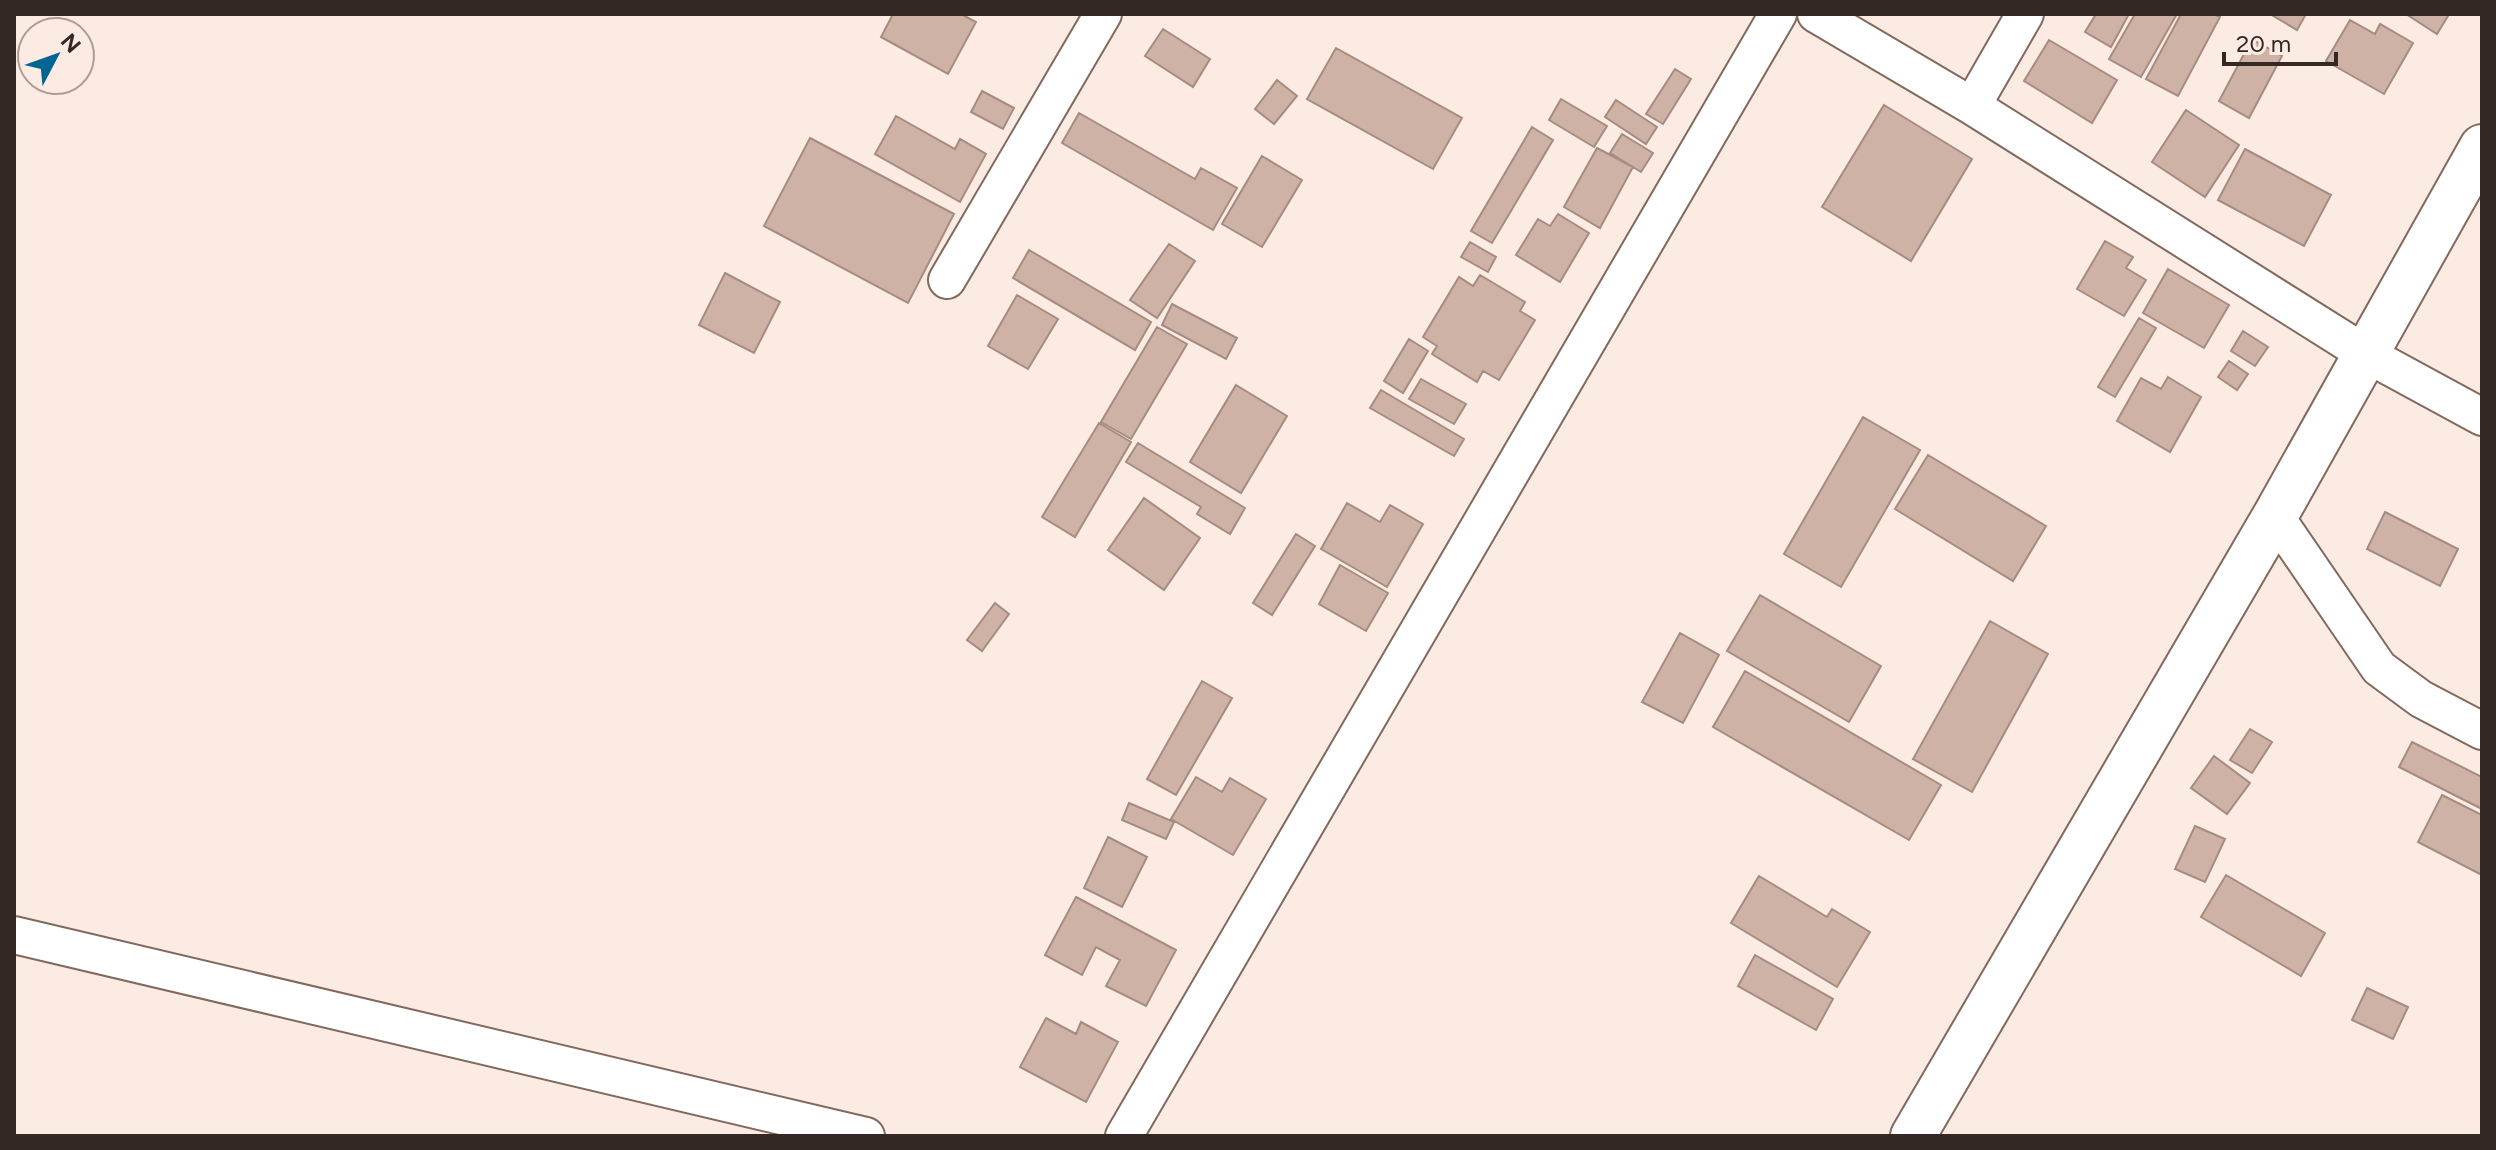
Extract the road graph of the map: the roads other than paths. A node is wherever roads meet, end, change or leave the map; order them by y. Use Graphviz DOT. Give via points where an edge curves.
graph roads {
  1 [pos="1103,14"];
  2 [pos="1778,14"];
  3 [pos="1816,14"];
  4 [pos="2025,14"];
  5 [pos="1972,106"];
  6 [pos="2482,147"];
  7 [pos="947,280"];
  8 [pos="2366,354"];
  9 [pos="2482,417"];
  10 [pos="2275,516"];
  11 [pos="2482,731"];
  12 [pos="14,935"];
  13 [pos="866,1136"];
  14 [pos="1124,1136"];
  15 [pos="1913,1136"];
  1 -- 7 [label="street"];
  2 -- 14 [label="street"];
  3 -- 5 [label="street"];
  4 -- 5 [label="street"];
  5 -- 8 [label="street"];
  6 -- 8 [label="street"];
  8 -- 9 [label="street"];
  8 -- 10 [label="street"];
  10 -- 11 [label="street" via="2379,668 2421,699"];
  10 -- 15 [label="street"];
  12 -- 13 [label="street"];
}
